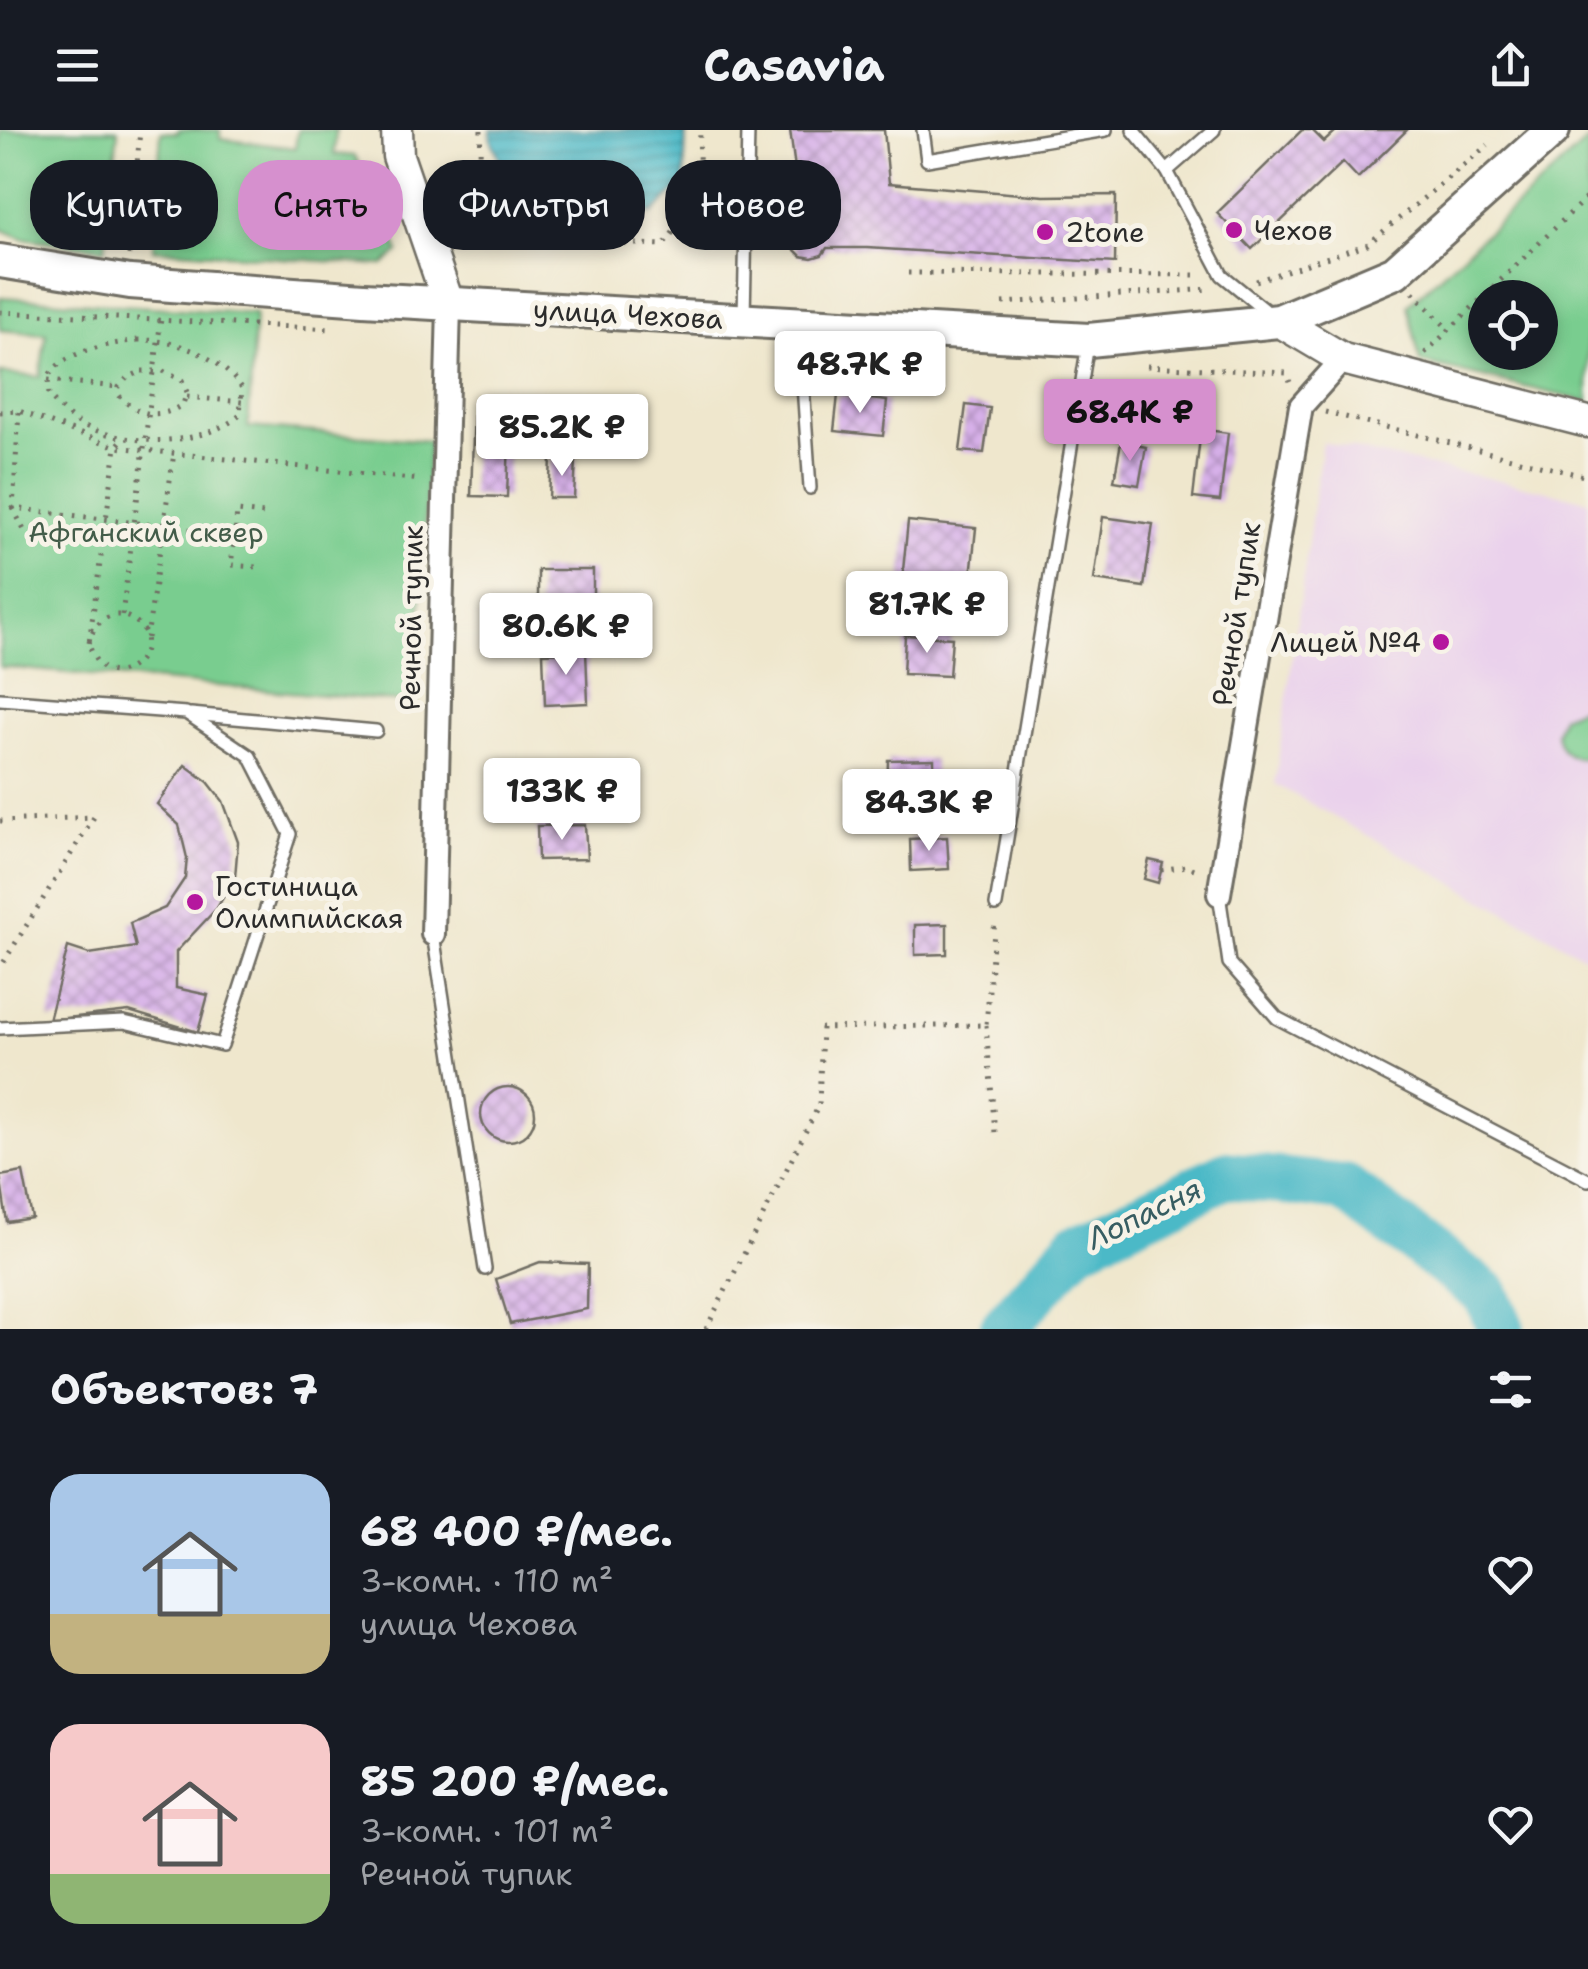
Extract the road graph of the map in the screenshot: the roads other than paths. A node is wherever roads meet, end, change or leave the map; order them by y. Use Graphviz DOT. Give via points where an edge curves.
graph roads {
  1 [pos="397,130"];
  2 [pos="748,130"];
  3 [pos="922,130"];
  4 [pos="1106,130"];
  5 [pos="1133,130"];
  6 [pos="1214,130"];
  7 [pos="1553,130"];
  8 [pos="1167,171"];
  9 [pos="0,261"];
  10 [pos="449,304"];
  11 [pos="744,320"];
  12 [pos="798,322"];
  13 [pos="1279,322"];
  14 [pos="1088,340"];
  15 [pos="1343,359"];
  16 [pos="1588,422"];
  17 [pos="810,488"];
  18 [pos="0,699"];
  19 [pos="186,714"];
  20 [pos="376,731"];
  21 [pos="1221,886"];
  22 [pos="996,905"];
  23 [pos="434,934"];
  24 [pos="0,1028"];
  25 [pos="1588,1180"];
  26 [pos="484,1268"];
  1 -- 10 [label="street" via="398,156"];
  2 -- 11 [label="lane"];
  3 -- 4 [label="lane" via="928,160"];
  5 -- 8 [label="lane"];
  6 -- 8 [label="lane"];
  7 -- 13 [label="main road, улица Чехова" via="1395,272"];
  8 -- 13 [label="lane" via="1222,275"];
  9 -- 10 [label="main road, улица Чехова" via="130,282"];
  10 -- 11 [label="main road, улица Чехова"];
  10 -- 23 [label="street, Речной тупик"];
  11 -- 12 [label="main road, улица Чехова"];
  12 -- 14 [label="main road, улица Чехова"];
  12 -- 17 [label="lane"];
  13 -- 14 [label="main road, улица Чехова"];
  13 -- 15 [label="street"];
  14 -- 22 [label="lane"];
  15 -- 16 [label="street"];
  15 -- 21 [label="street, Речной тупик" via="1301,406"];
  18 -- 19 [label="lane"];
  19 -- 20 [label="lane"];
  19 -- 24 [label="lane" via="250,756 290,834 222,1045 124,1022"];
  21 -- 25 [label="lane" via="1229,963 1277,1018"];
  23 -- 26 [label="lane"];
}
